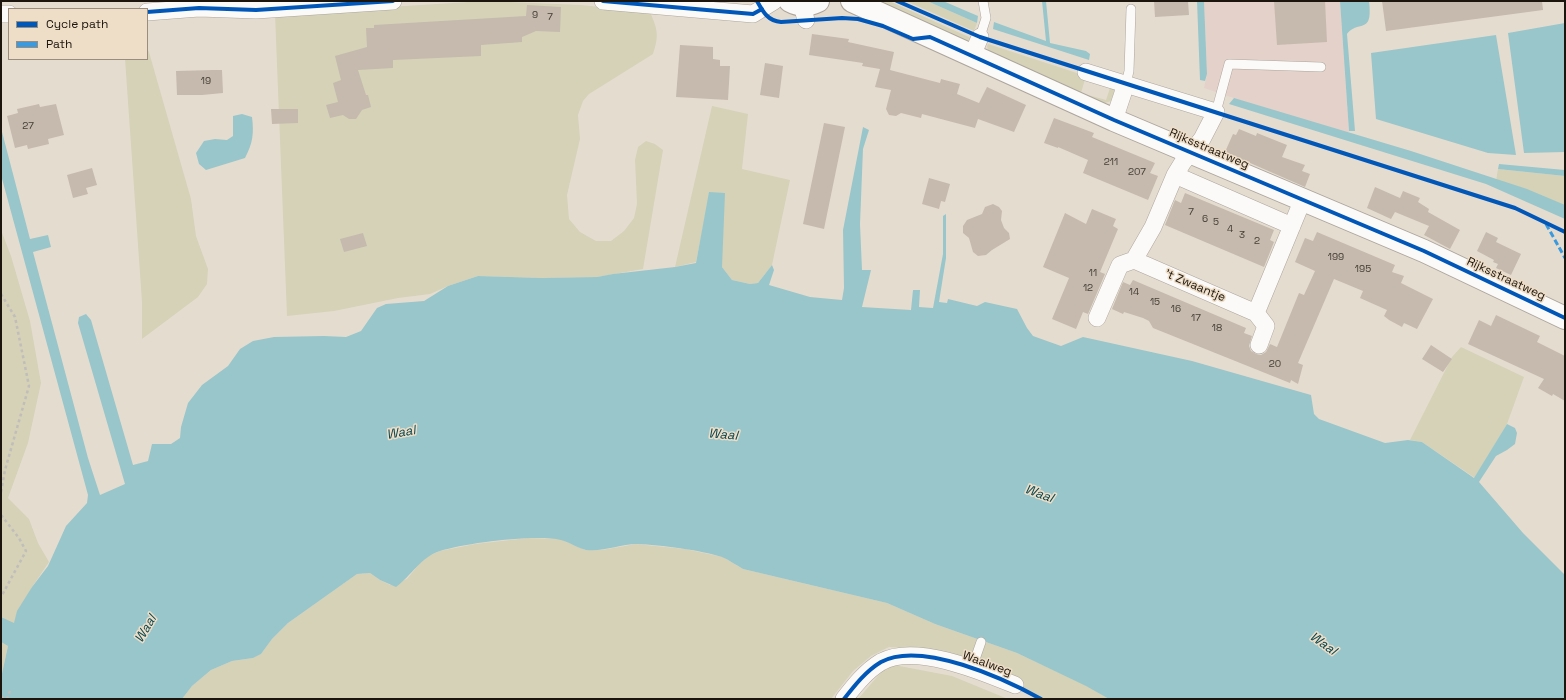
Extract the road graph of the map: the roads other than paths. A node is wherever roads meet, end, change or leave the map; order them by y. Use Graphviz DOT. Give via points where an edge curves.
graph roads {
  1 [pos="393,1"];
  2 [pos="603,1"];
  3 [pos="774,1"];
  4 [pos="984,1"];
  5 [pos="1131,9"];
  6 [pos="148,12"];
  7 [pos="863,12"];
  8 [pos="976,46"];
  9 [pos="1321,67"];
  10 [pos="1086,72"];
  11 [pos="1126,84"];
  12 [pos="1216,112"];
  13 [pos="1114,120"];
  14 [pos="1191,152"];
  15 [pos="1175,175"];
  16 [pos="1303,199"];
  17 [pos="1292,226"];
  18 [pos="1134,260"];
  19 [pos="1256,313"];
  20 [pos="1097,318"];
  21 [pos="1565,318"];
  22 [pos="1259,344"];
  23 [pos="981,642"];
  24 [pos="972,668"];
  25 [pos="1015,685"];
  26 [pos="844,699"];
  1 -- 6 [label="street" via="256,10 199,8"];
  2 -- 3 [label="street" via="753,14"];
  4 -- 8 [label="lane" via="986,18"];
  5 -- 11 [label="lane" via="1129,71"];
  7 -- 8 [label="street, Rijksstraatweg"];
  8 -- 13 [label="street, Rijksstraatweg"];
  9 -- 12 [label="lane" via="1229,64"];
  10 -- 11 [label="street"];
  11 -- 12 [label="street"];
  11 -- 13 [label="street"];
  12 -- 14 [label="street" via="1202,139"];
  13 -- 14 [label="street, Rijksstraatweg"];
  14 -- 15 [label="street"];
  14 -- 16 [label="street, Rijksstraatweg"];
  15 -- 17 [label="street"];
  15 -- 18 [label="street" via="1153,227"];
  16 -- 17 [label="street"];
  16 -- 21 [label="street, Rijksstraatweg" via="1424,251"];
  17 -- 19 [label="street"];
  18 -- 19 [label="street, 't Zwaantje"];
  18 -- 20 [label="street" via="1120,264"];
  19 -- 22 [label="street" via="1266,326"];
  23 -- 24 [label="lane"];
  24 -- 25 [label="street, Waalweg"];
  24 -- 26 [label="street, Waalweg" via="932,657 893,658 882,662 866,674"];
}
